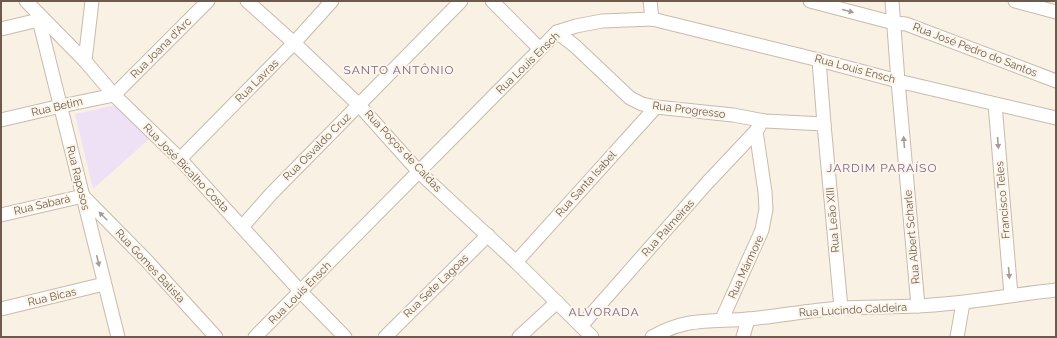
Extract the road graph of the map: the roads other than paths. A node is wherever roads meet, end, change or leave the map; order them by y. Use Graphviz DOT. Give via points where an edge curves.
graph roads {
  1 [pos="26,1"];
  2 [pos="92,1"];
  3 [pos="208,1"];
  4 [pos="247,1"];
  5 [pos="332,1"];
  6 [pos="461,1"];
  7 [pos="492,1"];
  8 [pos="650,1"];
  9 [pos="810,1"];
  10 [pos="892,1"];
  11 [pos="1015,1"];
  12 [pos="1056,12"];
  13 [pos="652,19"];
  14 [pos="41,20"];
  15 [pos="894,23"];
  16 [pos="1,29"];
  17 [pos="557,32"];
  18 [pos="294,43"];
  19 [pos="540,49"];
  20 [pos="819,60"];
  21 [pos="85,61"];
  22 [pos="898,81"];
  23 [pos="1056,81"];
  24 [pos="114,95"];
  25 [pos="995,104"];
  26 [pos="359,105"];
  27 [pos="61,106"];
  28 [pos="656,107"];
  29 [pos="1056,118"];
  30 [pos="1,120"];
  31 [pos="765,121"];
  32 [pos="824,124"];
  33 [pos="756,131"];
  34 [pos="180,159"];
  35 [pos="419,172"];
  36 [pos="83,196"];
  37 [pos="1,215"];
  38 [pos="242,227"];
  39 [pos="488,236"];
  40 [pos="516,262"];
  41 [pos="104,284"];
  42 [pos="1056,290"];
  43 [pos="301,292"];
  44 [pos="1011,295"];
  45 [pos="557,302"];
  46 [pos="963,303"];
  47 [pos="918,306"];
  48 [pos="841,308"];
  49 [pos="1,309"];
  50 [pos="722,319"];
  51 [pos="748,319"];
  52 [pos="581,326"];
  53 [pos="118,337"];
  54 [pos="216,337"];
  55 [pos="256,337"];
  56 [pos="345,337"];
  57 [pos="385,337"];
  58 [pos="519,337"];
  59 [pos="592,337"];
  60 [pos="652,337"];
  61 [pos="743,337"];
  62 [pos="957,337"];
  1 -- 14 [label="street, Rua José Bicalho Costa"];
  2 -- 21 [label="street"];
  3 -- 24 [label="street, Rua Joana d'Arc"];
  4 -- 18 [label="street, Rua Poços de Caldas"];
  5 -- 18 [label="street, Rua Lavras"];
  6 -- 26 [label="street, Rua Osvaldo Cruz"];
  7 -- 19 [label="street"];
  8 -- 13 [label="street"];
  9 -- 15 [label="street, Rua José Pedro do Santos, one-way"];
  10 -- 15 [label="street, Rua Albert Scharle"];
  11 -- 12 [label="street"];
  13 -- 17 [label="street, Rua Louis Ensch" via="602,21"];
  13 -- 20 [label="street, Rua Louis Ensch"];
  14 -- 16 [label="street"];
  14 -- 21 [label="street, Rua José Bicalho Costa"];
  14 -- 27 [label="street, Rua Raposos"];
  15 -- 22 [label="street, Rua Albert Scharle"];
  15 -- 23 [label="street, Rua José Pedro do Santos" via="906,24"];
  17 -- 19 [label="street, Rua Louis Ensch"];
  17 -- 28 [label="street, Rua Progresso" via="630,98"];
  18 -- 26 [label="street, Rua Poços de Caldas"];
  18 -- 34 [label="street, Rua Lavras"];
  19 -- 35 [label="street, Rua Louis Ensch"];
  20 -- 22 [label="street, Rua Louis Ensch"];
  20 -- 32 [label="street, Rua Leão XIII"];
  21 -- 24 [label="street, Rua José Bicalho Costa"];
  22 -- 25 [label="street, Rua Louis Ensch"];
  47 -- 22 [label="street, Rua Albert Scharle, one-way"];
  24 -- 27 [label="street, Rua Betim"];
  24 -- 34 [label="street, Rua José Bicalho Costa"];
  25 -- 29 [label="street, Rua Louis Ensch"];
  25 -- 44 [label="street, Francisco Teles, one-way"];
  26 -- 35 [label="street, Rua Poços de Caldas"];
  26 -- 38 [label="street, Rua Osvaldo Cruz"];
  27 -- 30 [label="street, Rua Betim"];
  27 -- 36 [label="street, Rua Raposos"];
  28 -- 31 [label="street, Rua Progresso"];
  28 -- 40 [label="street, Rua Santa Isabel"];
  31 -- 32 [label="street, Rua Progresso"];
  31 -- 33 [label="street"];
  32 -- 48 [label="street, Rua Leão XIII"];
  33 -- 50 [label="street, Rua Mármore" via="766,209 762,230"];
  33 -- 52 [label="street, Rua Palmeiras"];
  34 -- 38 [label="street, Rua José Bicalho Costa"];
  35 -- 39 [label="street, Rua Poços de Caldas"];
  35 -- 43 [label="street, Rua Louis Ensch"];
  36 -- 37 [label="street, Rua Sabará"];
  36 -- 41 [label="street, Rua Raposos, one-way"];
  54 -- 36 [label="street, Rua Gomes Batista, one-way" via="148,261"];
  38 -- 43 [label="street, Rua José Bicalho Costa"];
  39 -- 40 [label="street, Rua Poços de Caldas"];
  39 -- 57 [label="street, Rua Sete Lagoas"];
  40 -- 45 [label="street, Rua Poços de Caldas"];
  41 -- 49 [label="street, Rua Bicas"];
  41 -- 53 [label="street, Rua Raposos"];
  42 -- 44 [label="street, Rua Lucindo Caldeira"];
  43 -- 55 [label="street, Rua Louis Ensch"];
  43 -- 56 [label="street, Rua José Bicalho Costa"];
  44 -- 46 [label="street, Rua Lucindo Caldeira"];
  45 -- 52 [label="street, Rua Poços de Caldas"];
  45 -- 58 [label="street"];
  46 -- 47 [label="street, Rua Lucindo Caldeira"];
  46 -- 62 [label="street"];
  47 -- 48 [label="street, Rua Lucindo Caldeira"];
  48 -- 51 [label="street, Rua Lucindo Caldeira"];
  50 -- 51 [label="street, Rua Lucindo Caldeira"];
  50 -- 60 [label="street, Rua Lucindo Caldeira" via="693,321 666,329"];
  51 -- 61 [label="street"];
  52 -- 59 [label="street, Rua Poços de Caldas"];
}
